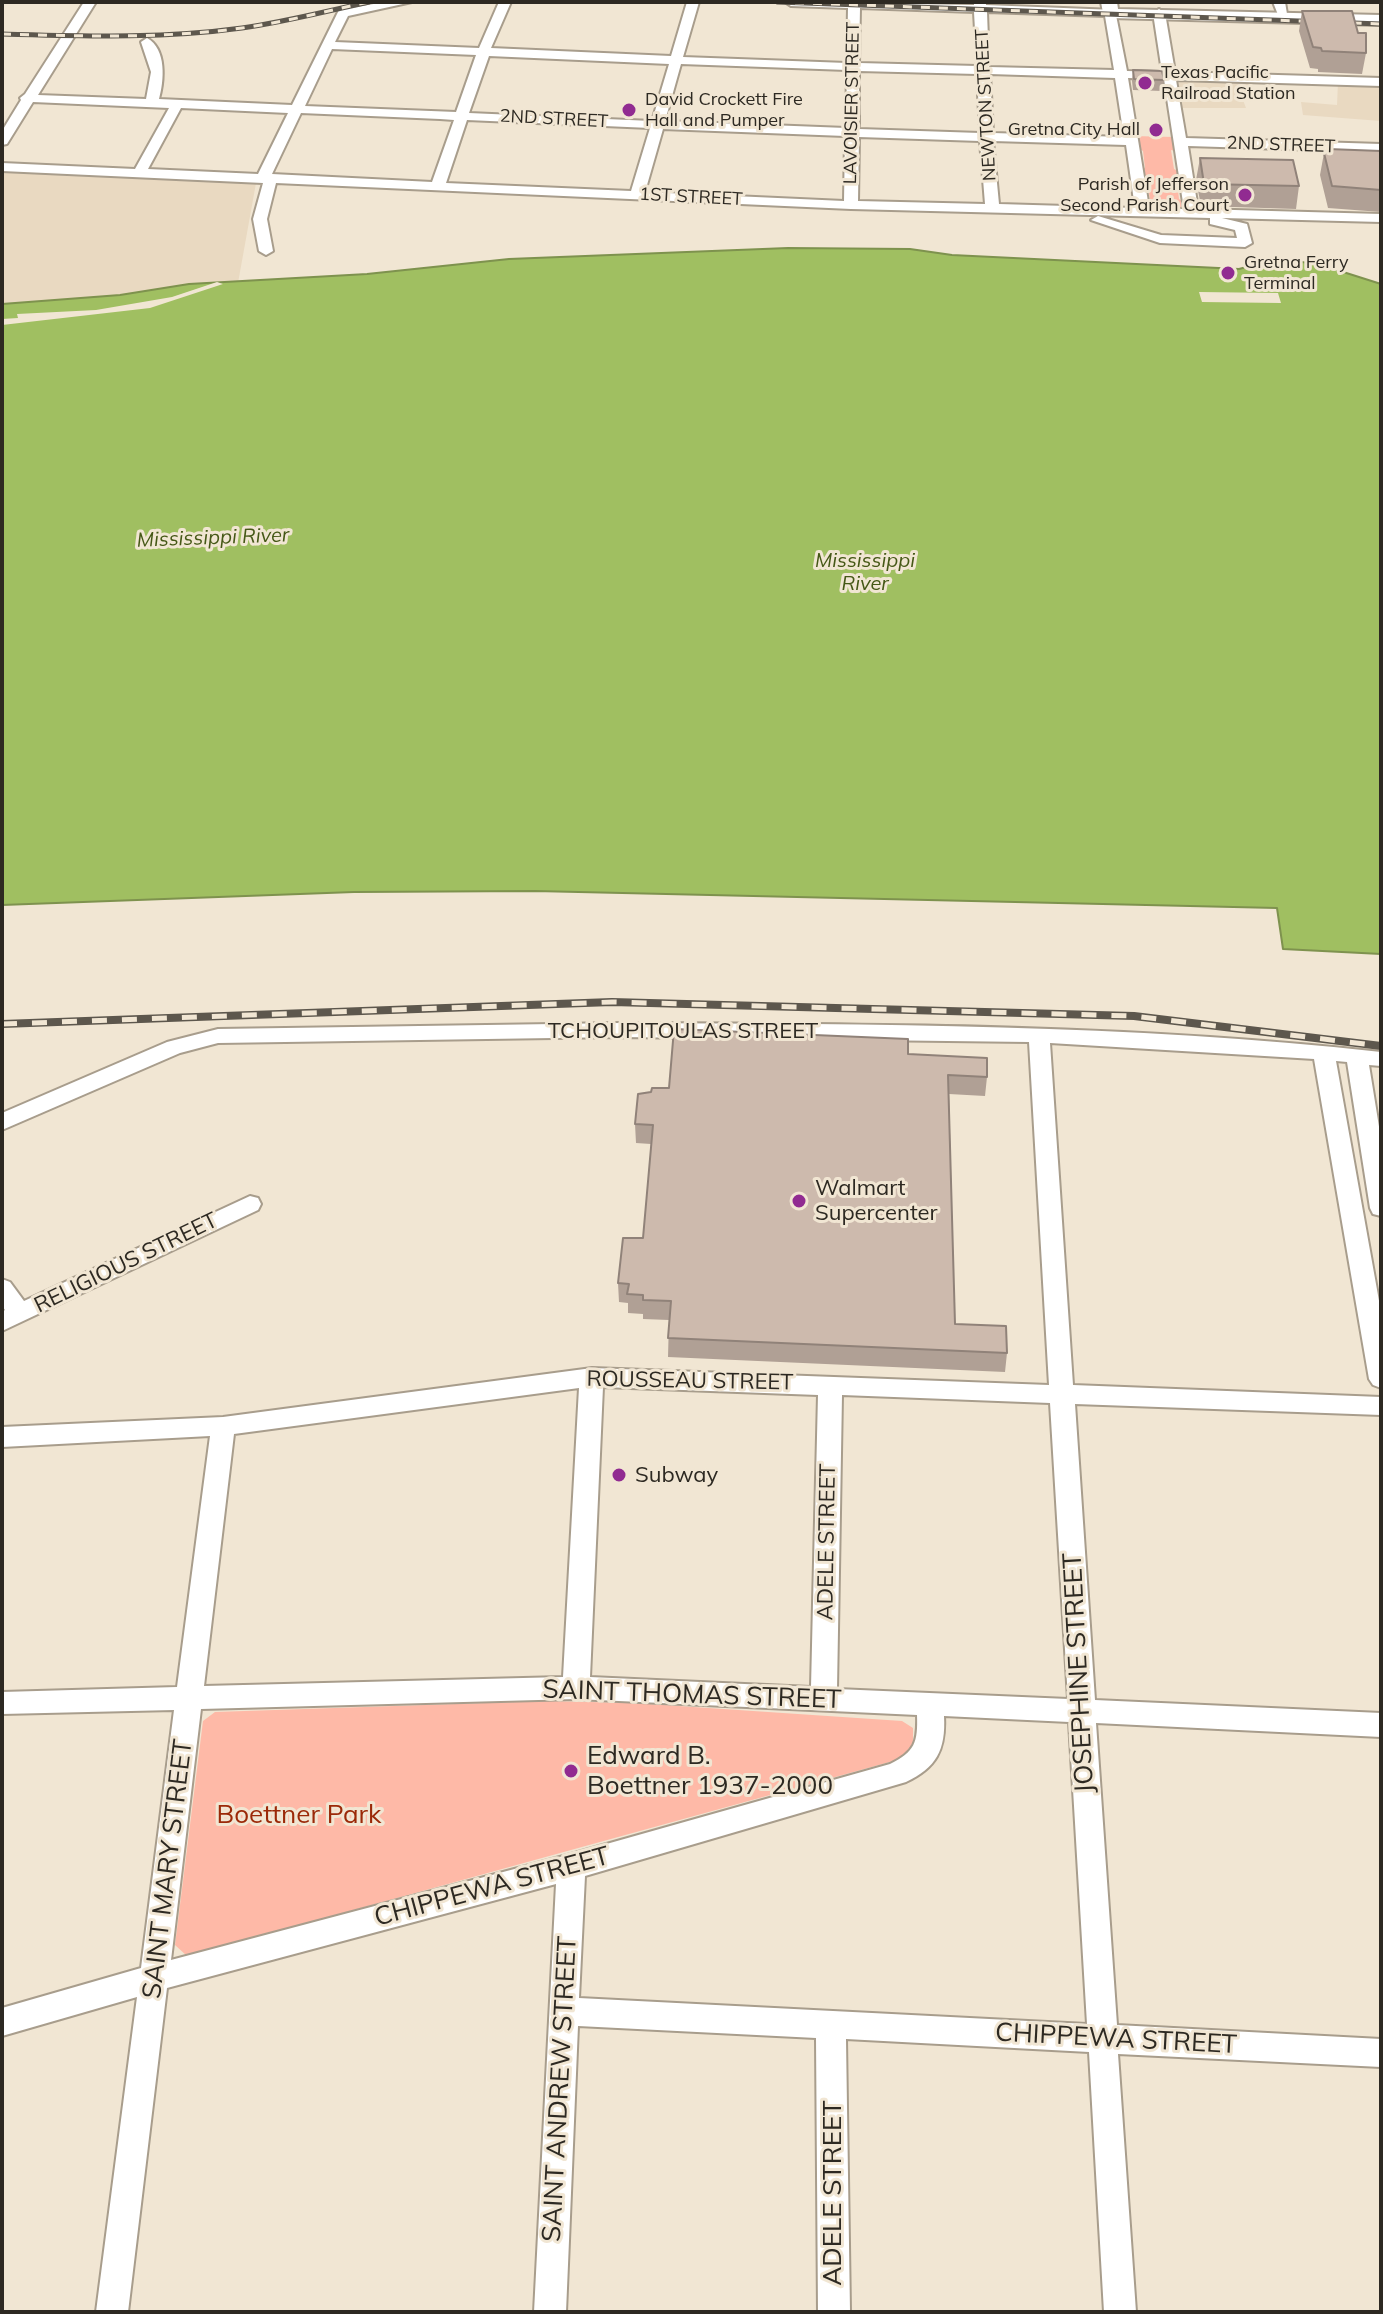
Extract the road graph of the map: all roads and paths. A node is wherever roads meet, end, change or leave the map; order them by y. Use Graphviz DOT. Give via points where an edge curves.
graph roads {
  1 [pos="90,2"];
  2 [pos="406,2"];
  3 [pos="505,2"];
  4 [pos="693,2"];
  5 [pos="791,2"];
  6 [pos="854,3"];
  7 [pos="981,6"];
  8 [pos="1110,8"];
  9 [pos="1158,8"];
  10 [pos="1282,9"];
  11 [pos="1381,20"];
  12 [pos="147,42"];
  13 [pos="326,45"];
  14 [pos="484,51"];
  15 [pos="675,60"];
  16 [pos="852,67"];
  17 [pos="985,70"];
  18 [pos="1120,73"];
  19 [pos="1167,74"];
  20 [pos="1381,82"];
  21 [pos="26,98"];
  22 [pos="151,103"];
  23 [pos="177,104"];
  24 [pos="295,108"];
  25 [pos="462,114"];
  26 [pos="656,124"];
  27 [pos="852,134"];
  28 [pos="988,137"];
  29 [pos="2,141"];
  30 [pos="1130,141"];
  31 [pos="1181,142"];
  32 [pos="1381,148"];
  33 [pos="2,167"];
  34 [pos="140,172"];
  35 [pos="268,177"];
  36 [pos="438,185"];
  37 [pos="637,194"];
  38 [pos="851,205"];
  39 [pos="993,209"];
  40 [pos="1046,210"];
  41 [pos="1143,212"];
  42 [pos="1192,213"];
  43 [pos="1381,218"];
  44 [pos="266,251"];
  45 [pos="1039,1034"];
  46 [pos="1324,1054"];
  47 [pos="1357,1056"];
  48 [pos="1381,1059"];
  49 [pos="3,1121"];
  50 [pos="250,1204"];
  51 [pos="1381,1208"];
  52 [pos="2,1288"];
  53 [pos="11,1318"];
  54 [pos="592,1377"];
  55 [pos="1381,1379"];
  56 [pos="830,1385"];
  57 [pos="1064,1395"];
  58 [pos="1381,1406"];
  59 [pos="223,1426"];
  60 [pos="2,1437"];
  61 [pos="576,1688"];
  62 [pos="189,1697"];
  63 [pos="824,1699"];
  64 [pos="2,1703"];
  65 [pos="930,1704"];
  66 [pos="1081,1711"];
  67 [pos="1381,1725"];
  68 [pos="571,1867"];
  69 [pos="154,1978"];
  70 [pos="564,2011"];
  71 [pos="2,2022"];
  72 [pos="831,2027"];
  73 [pos="1101,2038"];
  74 [pos="1381,2053"];
  75 [pos="112,2312"];
  76 [pos="550,2312"];
  77 [pos="834,2312"];
  78 [pos="1120,2312"];
  1 -- 21 [label="street"];
  2 -- 13 [label="street" via="343,13"];
  3 -- 14 [label="street"];
  4 -- 15 [label="street"];
  5 -- 6 [label="street"];
  6 -- 7 [label="street"];
  6 -- 16 [label="street, LAVOISIER STREET"];
  7 -- 8 [label="street"];
  7 -- 17 [label="street, NEWTON STREET"];
  8 -- 9 [label="main road"];
  8 -- 18 [label="street"];
  9 -- 10 [label="main road"];
  9 -- 19 [label="street"];
  10 -- 11 [label="main road"];
  12 -- 22 [label="street" via="159,65"];
  13 -- 14 [label="street"];
  13 -- 24 [label="street"];
  14 -- 15 [label="street"];
  14 -- 25 [label="street"];
  15 -- 16 [label="street"];
  15 -- 26 [label="street"];
  16 -- 17 [label="street"];
  16 -- 27 [label="street, LAVOISIER STREET"];
  17 -- 18 [label="street"];
  17 -- 28 [label="street, NEWTON STREET"];
  18 -- 19 [label="street"];
  18 -- 30 [label="street"];
  19 -- 20 [label="street"];
  19 -- 31 [label="street"];
  21 -- 22 [label="street, 2ND STREET"];
  21 -- 29 [label="street"];
  22 -- 23 [label="street, 2ND STREET"];
  23 -- 24 [label="street, 2ND STREET"];
  23 -- 34 [label="street"];
  24 -- 25 [label="street, 2ND STREET"];
  24 -- 35 [label="street"];
  25 -- 26 [label="street, 2ND STREET"];
  25 -- 36 [label="street"];
  26 -- 27 [label="street, 2ND STREET"];
  26 -- 37 [label="street"];
  27 -- 28 [label="street, 2ND STREET"];
  27 -- 38 [label="street, LAVOISIER STREET"];
  28 -- 30 [label="street, 2ND STREET"];
  28 -- 39 [label="street, NEWTON STREET"];
  30 -- 41 [label="street"];
  31 -- 32 [label="street, 2ND STREET"];
  31 -- 42 [label="street"];
  33 -- 34 [label="street, 1ST STREET"];
  34 -- 35 [label="street, 1ST STREET"];
  35 -- 36 [label="street, 1ST STREET"];
  35 -- 44 [label="street" via="260,219"];
  36 -- 37 [label="street, 1ST STREET"];
  37 -- 38 [label="street, 1ST STREET"];
  38 -- 39 [label="street, 1ST STREET"];
  39 -- 40 [label="street, 1ST STREET"];
  40 -- 41 [label="street, 1ST STREET"];
  40 -- 42 [label="street" via="1114,223 1160,239 1245,243 1242,227"];
  41 -- 42 [label="street, 1ST STREET"];
  42 -- 43 [label="street, 1ST STREET"];
  45 -- 46 [label="street, TCHOUPITOULAS STREET" via="1167,1038"];
  45 -- 49 [label="street, TCHOUPITOULAS STREET" via="628,1028 208,1037"];
  45 -- 57 [label="street, JOSEPHINE STREET"];
  46 -- 47 [label="street, TCHOUPITOULAS STREET"];
  46 -- 55 [label="street"];
  47 -- 48 [label="street, TCHOUPITOULAS STREET"];
  47 -- 51 [label="street"];
  50 -- 53 [label="street, RELIGIOUS STREET"];
  52 -- 53 [label="street"];
  54 -- 56 [label="street, ROUSSEAU STREET"];
  54 -- 59 [label="street, ROUSSEAU STREET"];
  54 -- 61 [label="street"];
  56 -- 57 [label="street, ROUSSEAU STREET"];
  56 -- 63 [label="street, ADELE STREET"];
  57 -- 58 [label="street, ROUSSEAU STREET"];
  57 -- 66 [label="street, JOSEPHINE STREET"];
  59 -- 60 [label="street, ROUSSEAU STREET"];
  59 -- 62 [label="street, SAINT MARY STREET"];
  61 -- 62 [label="street, SAINT THOMAS STREET"];
  61 -- 63 [label="street, SAINT THOMAS STREET"];
  62 -- 64 [label="street, SAINT THOMAS STREET"];
  62 -- 69 [label="street, SAINT MARY STREET"];
  63 -- 65 [label="street, SAINT THOMAS STREET"];
  65 -- 66 [label="street, SAINT THOMAS STREET"];
  65 -- 68 [label="street, CHIPPEWA STREET" via="932,1743 917,1765"];
  66 -- 67 [label="street, SAINT THOMAS STREET"];
  66 -- 73 [label="street, JOSEPHINE STREET"];
  68 -- 69 [label="street, CHIPPEWA STREET"];
  68 -- 70 [label="street, SAINT ANDREW STREET"];
  69 -- 71 [label="street, CHIPPEWA STREET"];
  69 -- 75 [label="street, SAINT MARY STREET"];
  70 -- 72 [label="street, CHIPPEWA STREET"];
  70 -- 76 [label="street, SAINT ANDREW STREET"];
  72 -- 73 [label="street, CHIPPEWA STREET"];
  72 -- 77 [label="street, ADELE STREET"];
  73 -- 74 [label="street, CHIPPEWA STREET"];
  73 -- 78 [label="street, JOSEPHINE STREET"];
}
